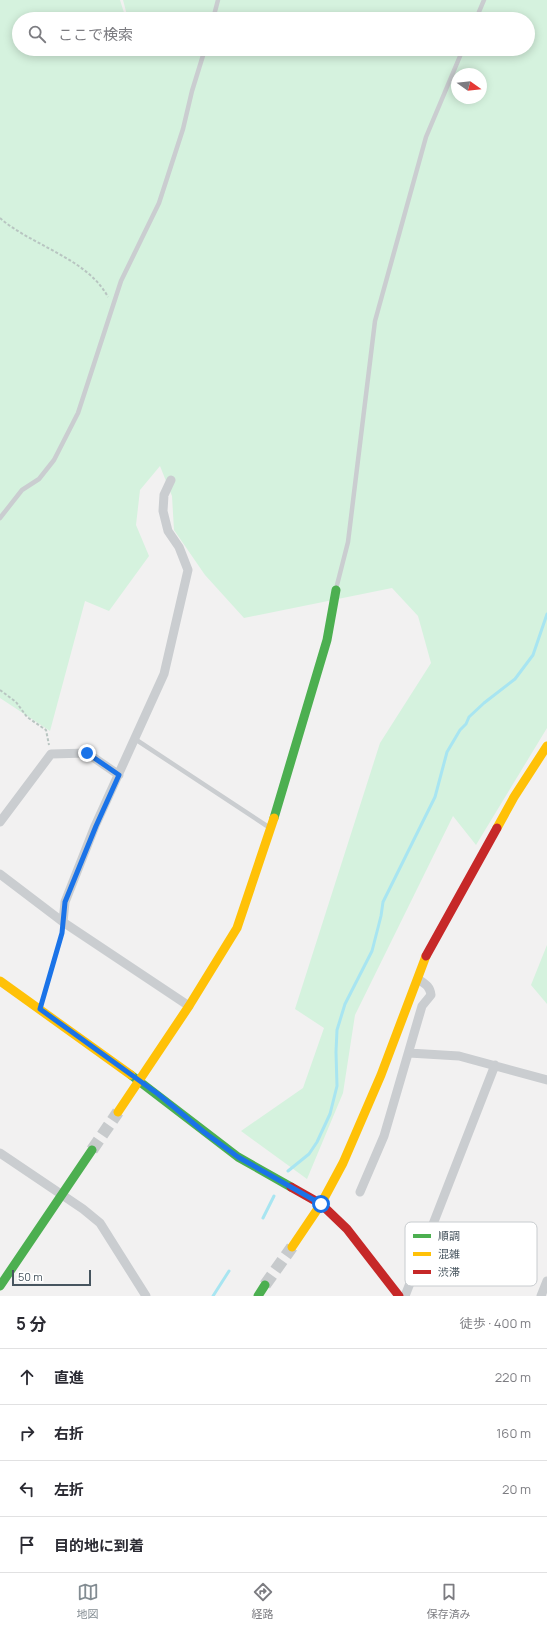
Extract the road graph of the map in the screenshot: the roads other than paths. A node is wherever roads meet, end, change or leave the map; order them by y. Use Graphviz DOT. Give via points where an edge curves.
graph roads {
  1 [pos="218,0"];
  2 [pos="484,0"];
  3 [pos="215,12"];
  4 [pos="479,12"];
  5 [pos="203,56"];
  6 [pos="460,56"];
  7 [pos="170,480"];
  8 [pos="0,518"];
  9 [pos="336,590"];
  10 [pos="135,739"];
  11 [pos="547,746"];
  12 [pos="119,775"];
  13 [pos="0,822"];
  14 [pos="271,829"];
  15 [pos="0,874"];
  16 [pos="63,922"];
  17 [pos="418,979"];
  18 [pos="0,981"];
  19 [pos="189,1006"];
  20 [pos="409,1052"];
  21 [pos="495,1065"];
  22 [pos="139,1080"];
  23 [pos="547,1080"];
  24 [pos="118,1112"];
  25 [pos="92,1150"];
  26 [pos="0,1153"];
  27 [pos="360,1192"];
  28 [pos="62,1194"];
  29 [pos="321,1204"];
  30 [pos="434,1222"];
  31 [pos="292,1247"];
  32 [pos="547,1281"];
  33 [pos="0,1286"];
  34 [pos="265,1286"];
  35 [pos="409,1286"];
  36 [pos="146,1296"];
  37 [pos="258,1296"];
  38 [pos="399,1296"];
  39 [pos="405,1296"];
  40 [pos="541,1296"];
  1 -- 3 [label="lane"];
  2 -- 4 [label="lane"];
  5 -- 8 [label="lane" via="159,203 121,282 78,413 54,460 39,479 22,490"];
  6 -- 9 [label="lane" via="426,137 375,321 348,542"];
  7 -- 10 [label="street" via="164,495 163,511 168,531 179,547 188,570 164,674"];
  9 -- 14 [label="street" via="327,640"];
  10 -- 12 [label="street"];
  10 -- 14 [label="lane"];
  11 -- 17 [label="street" via="514,797 428,951"];
  12 -- 13 [label="street" via="87,753 51,754"];
  12 -- 16 [label="street" via="65,902"];
  14 -- 19 [label="street" via="237,928"];
  15 -- 16 [label="street"];
  16 -- 19 [label="street"];
  17 -- 20 [label="street" via="428,986 431,995 422,1006"];
  17 -- 29 [label="street" via="359,1128"];
  18 -- 22 [label="street"];
  19 -- 22 [label="street"];
  20 -- 21 [label="street" via="459,1056"];
  20 -- 27 [label="street" via="384,1136"];
  21 -- 23 [label="street"];
  21 -- 30 [label="street"];
  22 -- 24 [label="street"];
  22 -- 29 [label="street" via="238,1157"];
  25 -- 28 [label="street"];
  26 -- 28 [label="street"];
  28 -- 33 [label="street"];
  28 -- 36 [label="street" via="100,1223"];
  29 -- 31 [label="street"];
  29 -- 38 [label="street" via="347,1229"];
  32 -- 40 [label="street"];
  34 -- 37 [label="street"];
  35 -- 39 [label="street"];
}
